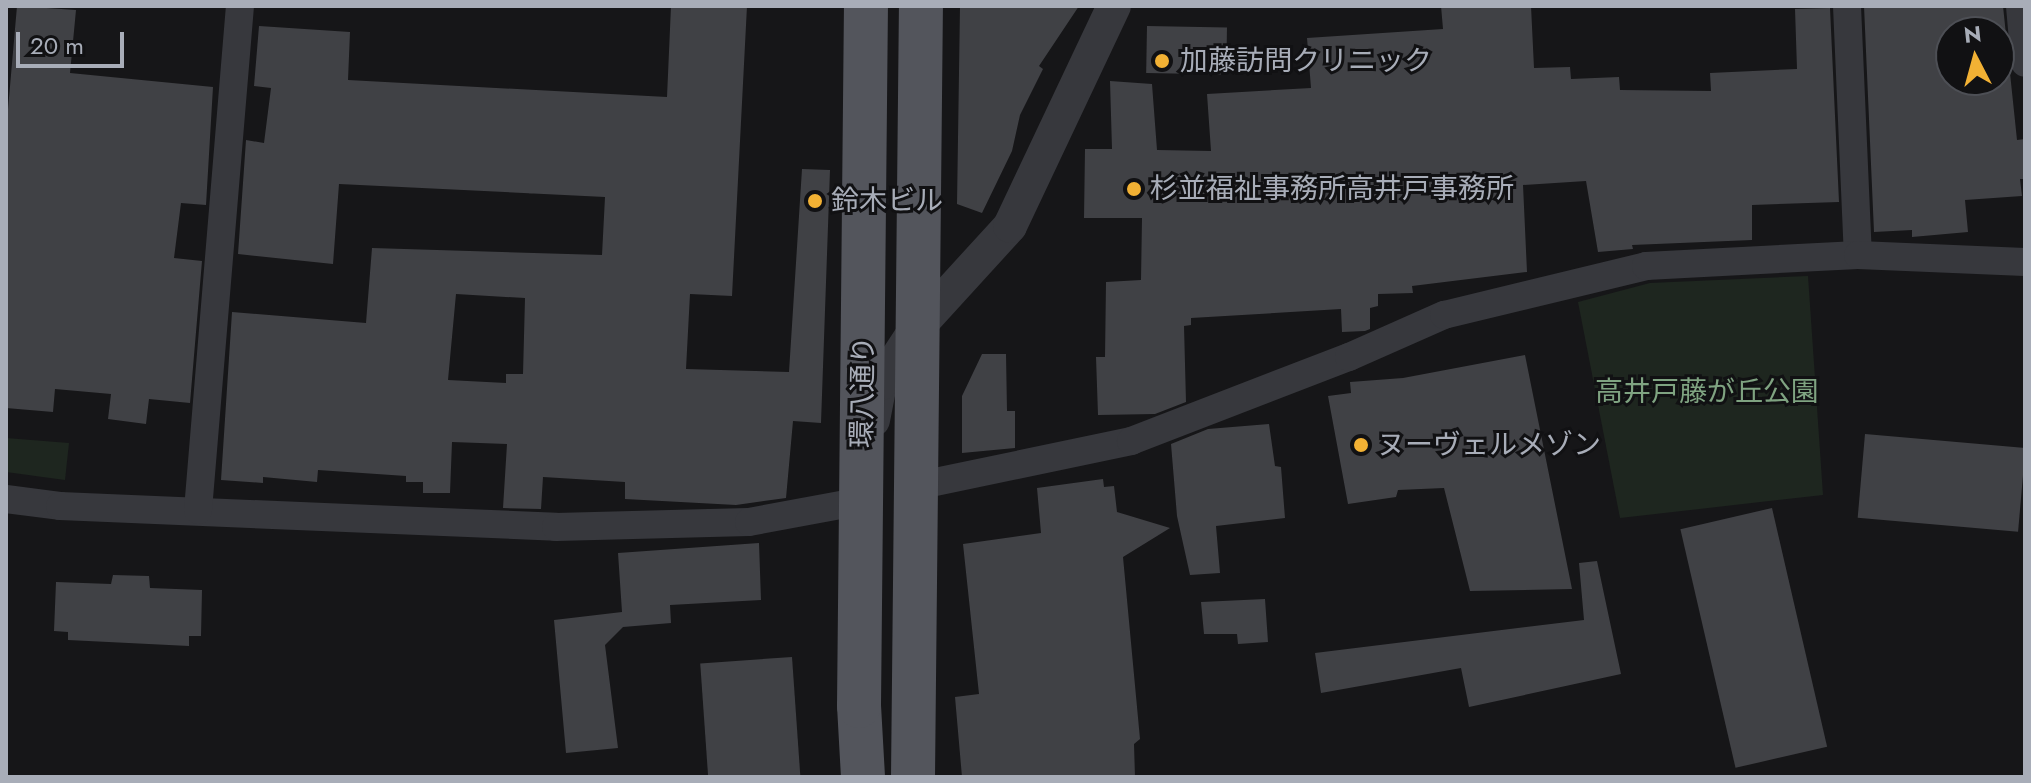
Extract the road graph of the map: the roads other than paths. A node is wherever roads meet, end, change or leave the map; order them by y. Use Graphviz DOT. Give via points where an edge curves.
graph roads {
  1 [pos="240,6"];
  2 [pos="866,6"];
  3 [pos="921,6"];
  4 [pos="1114,6"];
  5 [pos="1847,6"];
  6 [pos="2020,6"];
  7 [pos="2025,63"];
  8 [pos="1858,255"];
  9 [pos="2025,262"];
  10 [pos="916,329"];
  11 [pos="916,486"];
  12 [pos="862,492"];
  13 [pos="6,499"];
  14 [pos="198,510"];
  15 [pos="863,777"];
  16 [pos="913,777"];
  1 -- 14 [label="street"];
  2 -- 12 [label="main road, 環八通り"];
  3 -- 10 [label="main road, 環八通り"];
  4 -- 10 [label="street" via="1010,226"];
  5 -- 8 [label="street"];
  6 -- 7 [label="street"];
  8 -- 9 [label="street"];
  8 -- 11 [label="street" via="1646,266 1444,315 1131,441"];
  10 -- 11 [label="main road, 環八通り"];
  10 -- 12 [label="street" via="880,384"];
  11 -- 16 [label="main road, 環八通り"];
  12 -- 14 [label="street" via="749,522 556,527"];
  12 -- 15 [label="main road, 環八通り"];
  13 -- 14 [label="street"];
}
